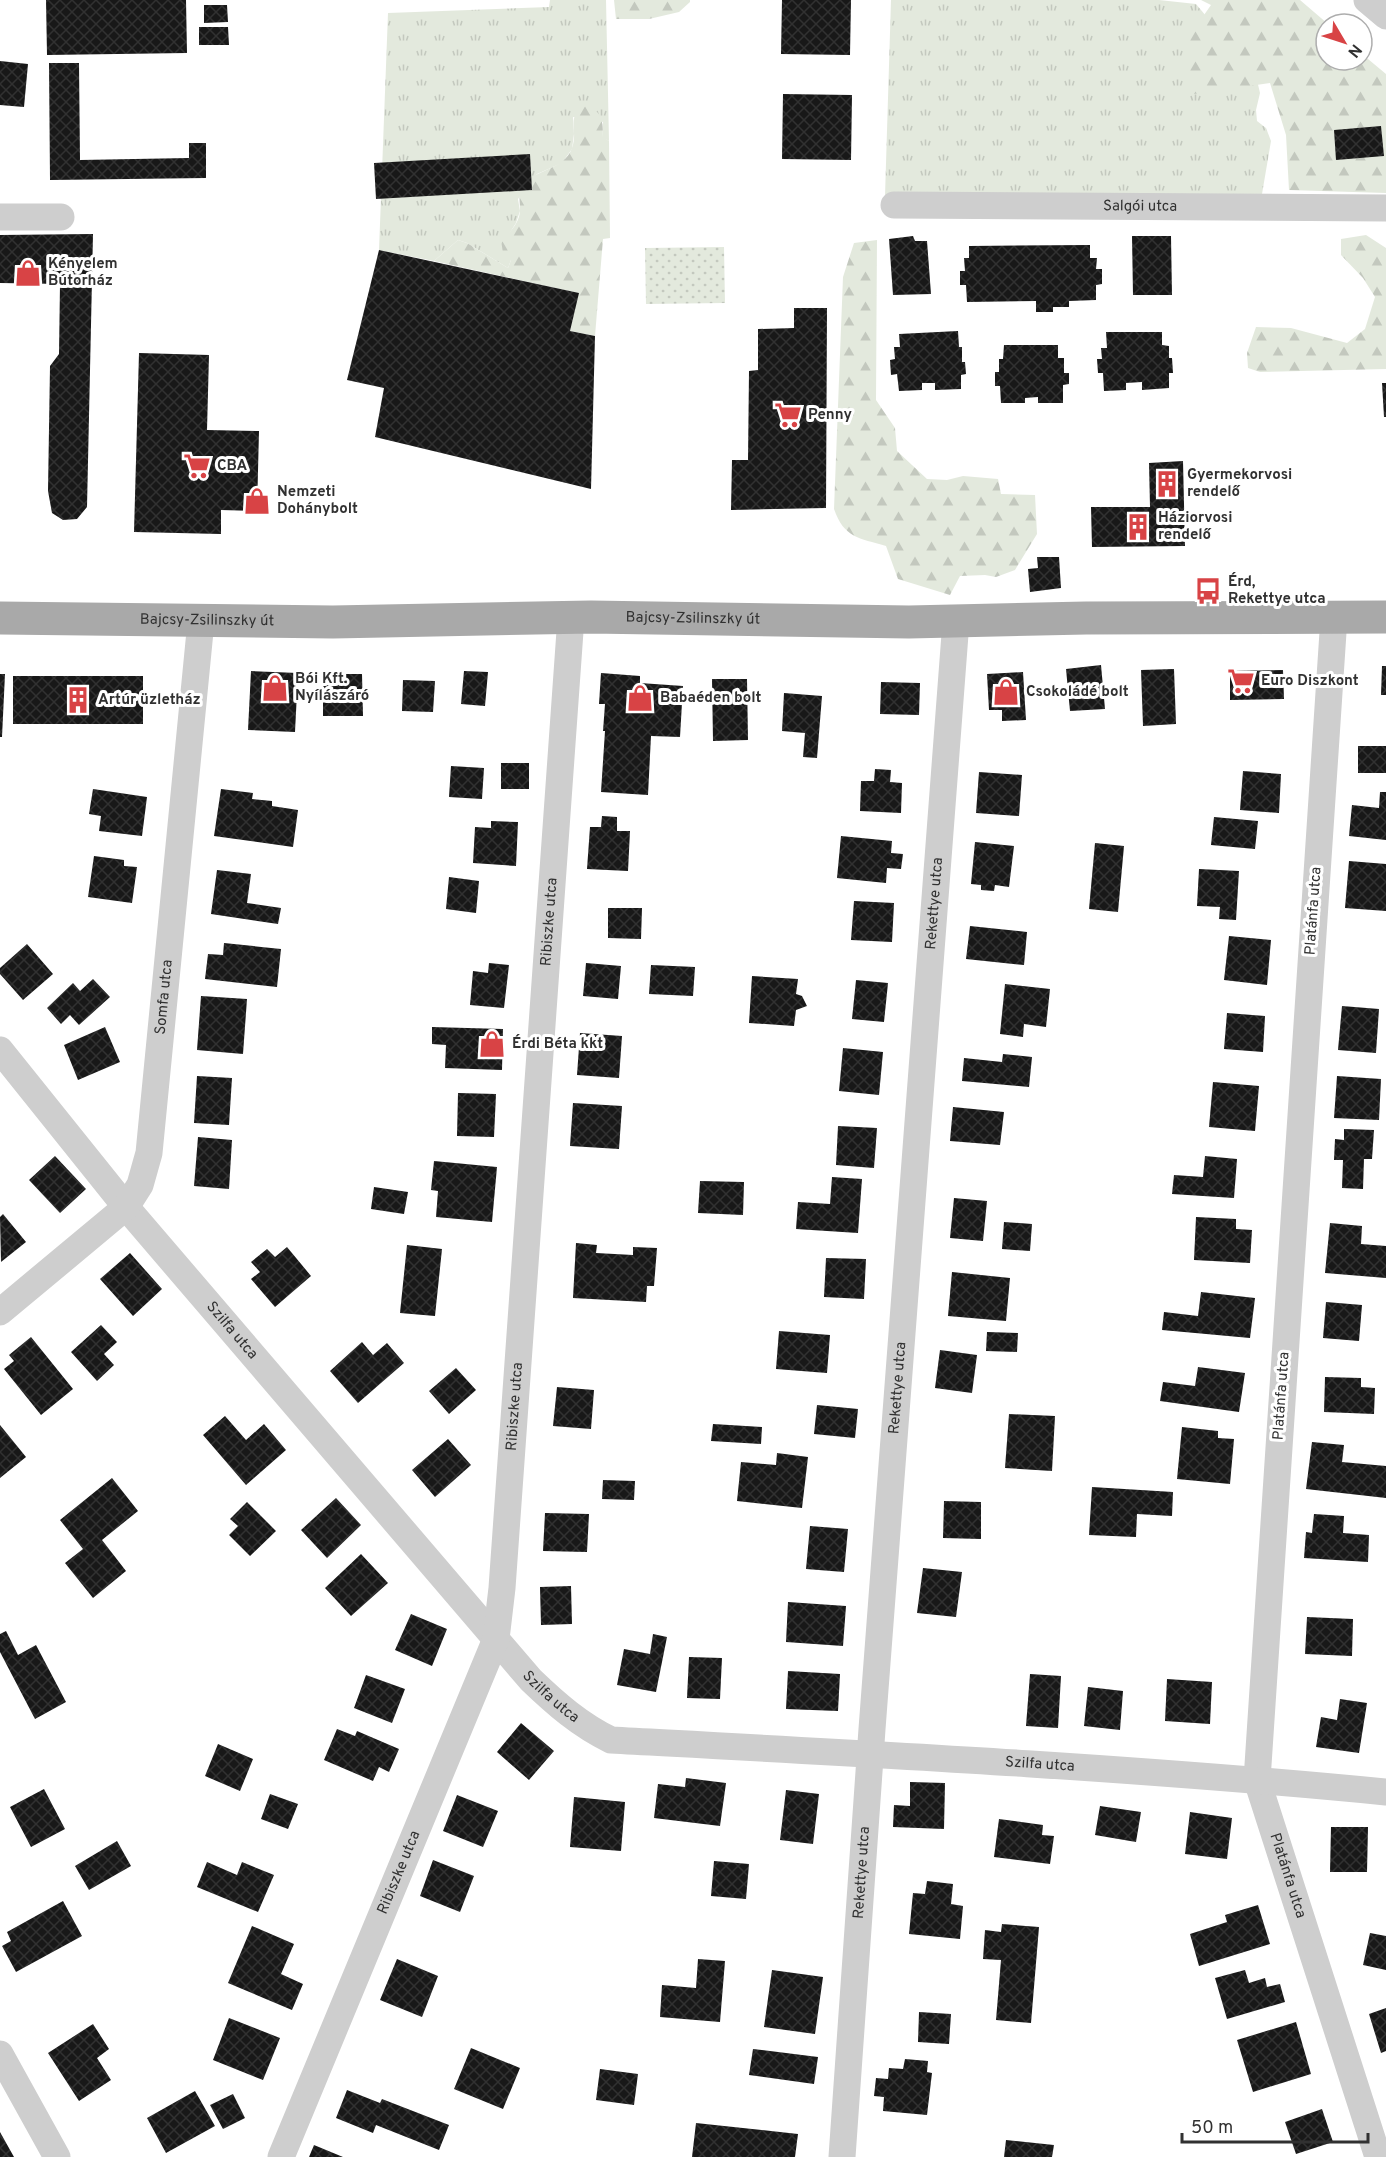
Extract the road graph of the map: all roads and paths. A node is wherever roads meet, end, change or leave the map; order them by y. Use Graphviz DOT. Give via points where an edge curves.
graph roads {
  1 [pos="1367,0"];
  2 [pos="1386,16"];
  3 [pos="894,205"];
  4 [pos="1386,208"];
  5 [pos="0,217"];
  6 [pos="61,218"];
  7 [pos="571,617"];
  8 [pos="1334,617"];
  9 [pos="1386,617"];
  10 [pos="0,618"];
  11 [pos="201,621"];
  12 [pos="956,621"];
  13 [pos="0,1050"];
  14 [pos="126,1207"];
  15 [pos="0,1312"];
  16 [pos="496,1639"];
  17 [pos="871,1754"];
  18 [pos="1257,1780"];
  19 [pos="1386,1792"];
  20 [pos="0,2054"];
  21 [pos="57,2157"];
  22 [pos="281,2157"];
  23 [pos="842,2157"];
  24 [pos="1378,2157"];
  1 -- 2 [label="street"];
  3 -- 4 [label="street, Salgói utca"];
  5 -- 6 [label="street"];
  7 -- 11 [label="main road, Bajcsy-Zsilinszky út"];
  7 -- 12 [label="main road, Bajcsy-Zsilinszky út"];
  7 -- 16 [label="street, Ribiszke utca"];
  8 -- 9 [label="main road, Bajcsy-Zsilinszky út"];
  8 -- 12 [label="main road, Bajcsy-Zsilinszky út"];
  8 -- 18 [label="street, Platánfa utca"];
  10 -- 11 [label="main road, Bajcsy-Zsilinszky út"];
  11 -- 14 [label="street, Somfa utca" via="149,1153 140,1185"];
  12 -- 17 [label="street, Rekettye utca"];
  13 -- 14 [label="street, Szilfa utca"];
  14 -- 15 [label="street, Somfa utca"];
  14 -- 16 [label="street, Szilfa utca"];
  16 -- 17 [label="street, Szilfa utca" via="560,1708 611,1740"];
  16 -- 22 [label="street, Ribiszke utca"];
  17 -- 18 [label="street, Szilfa utca"];
  17 -- 23 [label="street, Rekettye utca"];
  18 -- 19 [label="street, Szilfa utca"];
  18 -- 24 [label="street, Platánfa utca"];
  20 -- 21 [label="street"];
}
